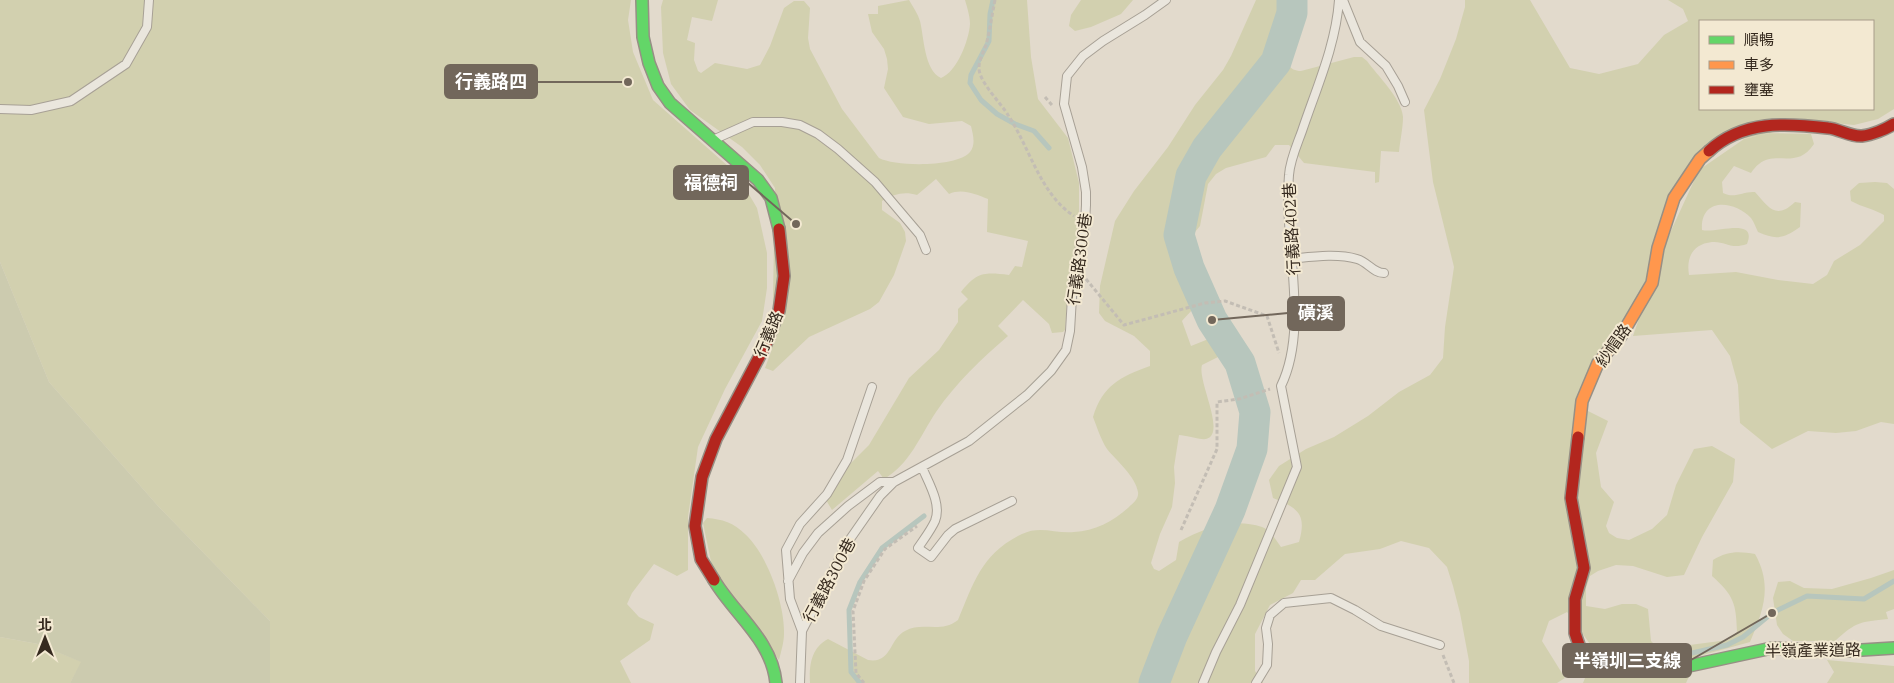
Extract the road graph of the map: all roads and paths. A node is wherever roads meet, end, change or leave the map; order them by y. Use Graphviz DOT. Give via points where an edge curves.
graph roads {
  1 [pos="149,0"];
  2 [pos="642,0"];
  3 [pos="996,0"];
  4 [pos="1166,0"];
  5 [pos="1339,0"];
  6 [pos="1343,0"];
  7 [pos="1405,102"];
  8 [pos="0,109"];
  9 [pos="1894,124"];
  10 [pos="713,140"];
  11 [pos="1085,224"];
  12 [pos="926,250"];
  13 [pos="1290,259"];
  14 [pos="1076,267"];
  15 [pos="1384,273"];
  16 [pos="1286,375"];
  17 [pos="1280,386"];
  18 [pos="872,387"];
  19 [pos="922,467"];
  20 [pos="894,482"];
  21 [pos="1012,501"];
  22 [pos="937,510"];
  23 [pos="1181,530"];
  24 [pos="787,582"];
  25 [pos="802,631"];
  26 [pos="1440,645"];
  27 [pos="1894,648"];
  28 [pos="1674,669"];
  29 [pos="776,683"];
  30 [pos="800,683"];
  31 [pos="864,683"];
  32 [pos="1203,683"];
  33 [pos="1256,683"];
  34 [pos="1454,683"];
  1 -- 8 [label="lane" via="147,27 126,64 71,101 31,110"];
  2 -- 10 [label="street, 行義路" via="643,36 658,86 670,103"];
  3 -- 11 [label="path" via="979,67 982,77 1020,133 1050,194 1067,212"];
  4 -- 11 [label="lane, 行義路300巷" via="1090,51 1067,76 1064,104 1084,178"];
  5 -- 13 [label="lane, 行義路402巷" via="1333,40 1289,173"];
  6 -- 7 [label="lane" via="1360,42 1386,66"];
  9 -- 28 [label="street, 紗帽路" via="1861,136 1830,128 1768,124 1743,130 1714,146 1700,159 1674,198 1658,248 1652,283 1621,336 1598,363 1585,393 1571,498 1584,568 1576,599 1575,633 1581,651 1596,662 1622,669"];
  10 -- 12 [label="lane" via="753,122 800,125 838,149 875,182 920,234"];
  10 -- 29 [label="street, 行義路" via="758,180 771,198 780,234 784,276 779,311 766,344 716,439 702,477 695,526 701,558 724,597 746,620 764,647"];
  11 -- 14 [label="lane, 行義路300巷"];
  13 -- 15 [label="lane" via="1358,259"];
  13 -- 16 [label="lane, 行義路402巷" via="1294,284 1293,332"];
  14 -- 16 [label="path" via="1124,324 1225,301 1266,316"];
  14 -- 19 [label="lane, 行義路300巷" via="1068,342 1055,366 1027,395 970,441"];
  16 -- 17 [label="lane, 行義路402巷"];
  17 -- 23 [label="path" via="1239,399 1217,402 1217,449"];
  17 -- 32 [label="lane" via="1297,467 1240,605"];
  18 -- 24 [label="lane" via="847,460 827,494 800,524 786,550"];
  19 -- 20 [label="lane, 行義路300巷"];
  19 -- 22 [label="lane"];
  20 -- 24 [label="lane, 行義路300巷" via="880,482 818,533"];
  20 -- 25 [label="lane, 行義路300巷" via="880,496 848,542"];
  21 -- 22 [label="lane" via="955,529 931,557 918,548 934,522"];
  22 -- 31 [label="path" via="885,549 854,603 856,673"];
  24 -- 25 [label="lane, 行義路300巷"];
  25 -- 30 [label="lane, 行義路300巷"];
  26 -- 33 [label="lane" via="1381,626 1331,598 1284,603 1270,615 1266,628 1267,665"];
  26 -- 34 [label="path"];
  27 -- 28 [label="street, 半嶺產業道路" via="1846,651 1772,648"];
}
